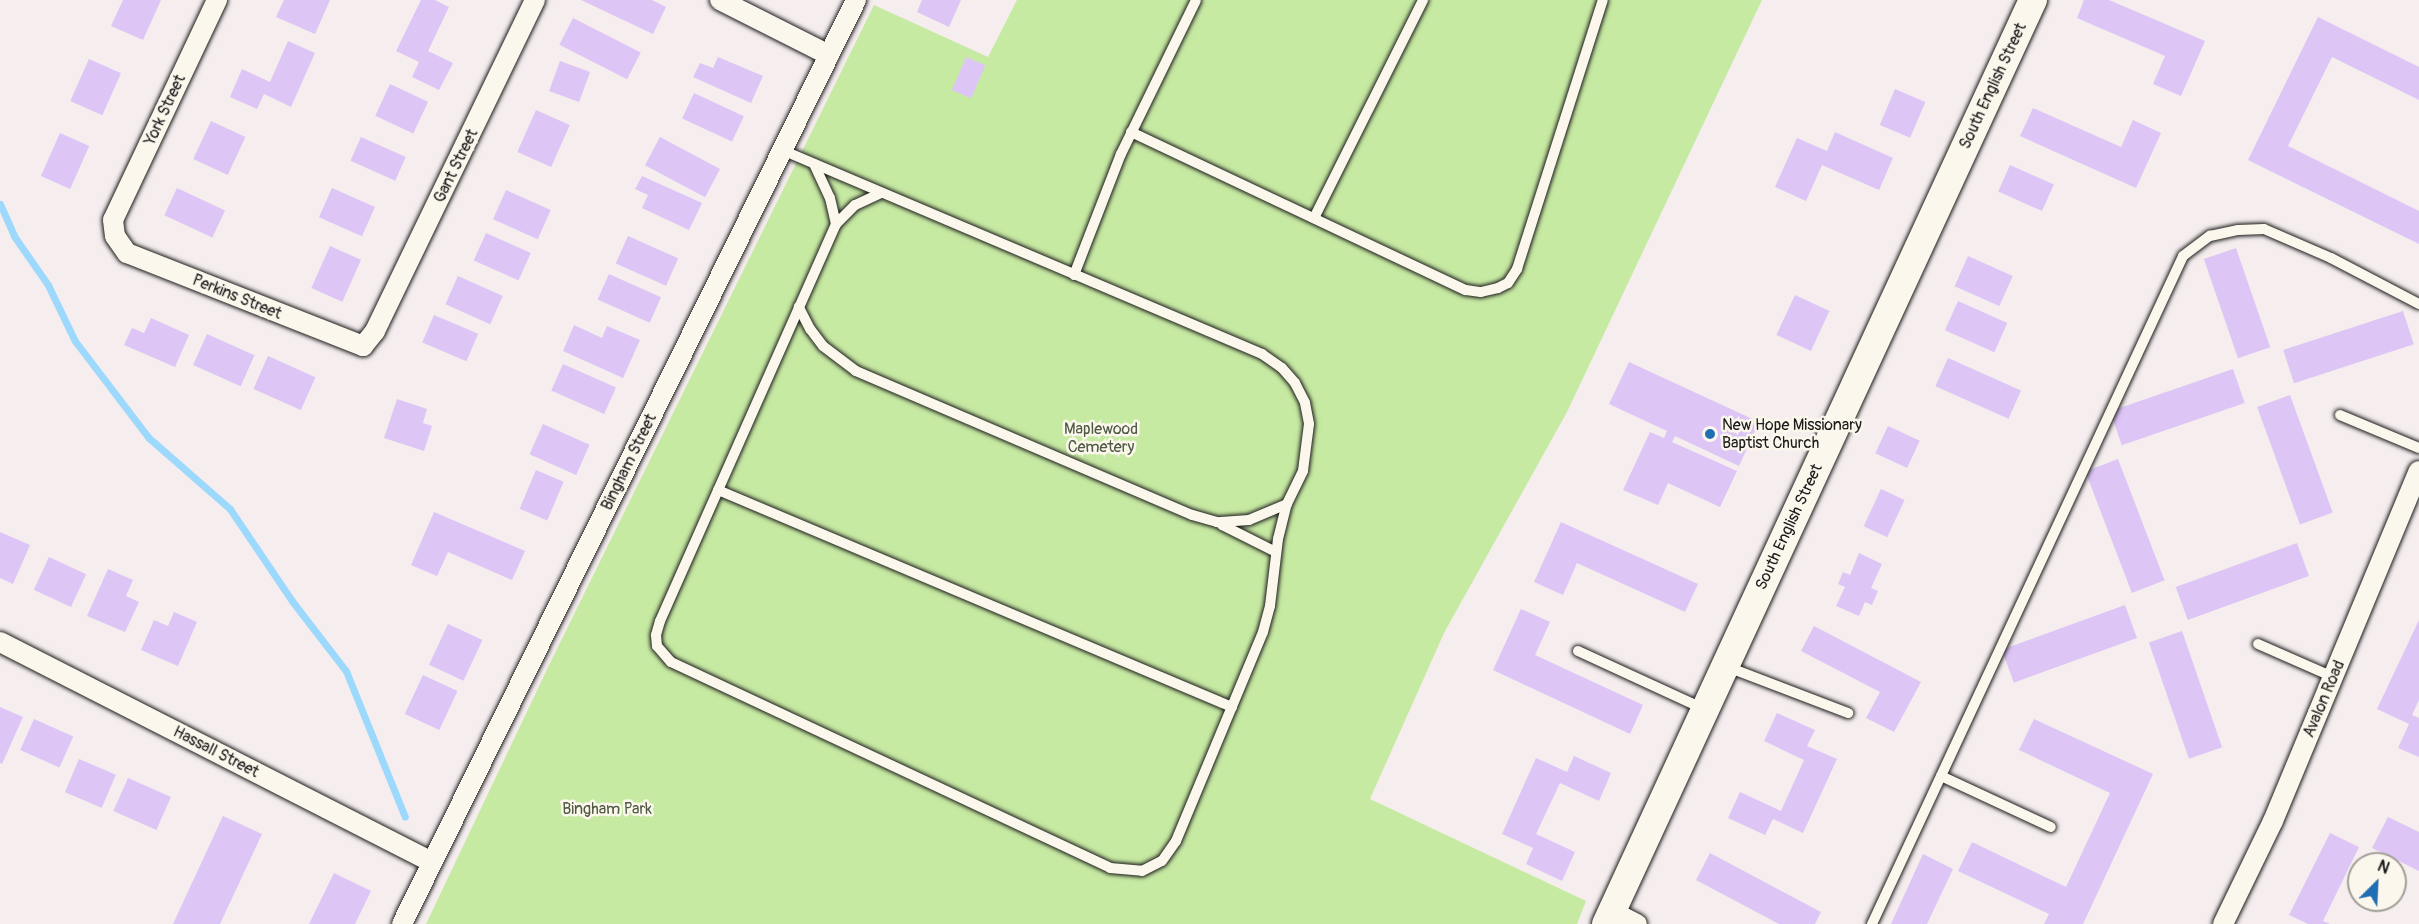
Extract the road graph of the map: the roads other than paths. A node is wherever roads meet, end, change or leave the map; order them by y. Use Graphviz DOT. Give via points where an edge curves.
graph roads {
  1 [pos="217,0"];
  2 [pos="535,0"];
  3 [pos="720,0"];
  4 [pos="856,0"];
  5 [pos="1196,0"];
  6 [pos="1423,0"];
  7 [pos="1603,0"];
  8 [pos="2033,0"];
  9 [pos="829,55"];
  10 [pos="1131,132"];
  11 [pos="782,150"];
  12 [pos="814,164"];
  13 [pos="881,193"];
  14 [pos="1314,218"];
  15 [pos="113,220"];
  16 [pos="836,224"];
  17 [pos="1074,275"];
  18 [pos="2419,304"];
  19 [pos="799,307"];
  20 [pos="375,331"];
  21 [pos="2340,415"];
  22 [pos="2419,448"];
  23 [pos="2419,471"];
  24 [pos="718,489"];
  25 [pos="1287,504"];
  26 [pos="1217,522"];
  27 [pos="1276,552"];
  28 [pos="0,642"];
  29 [pos="2258,644"];
  30 [pos="1578,651"];
  31 [pos="1725,666"];
  32 [pos="2333,678"];
  33 [pos="1232,706"];
  34 [pos="1705,709"];
  35 [pos="1848,713"];
  36 [pos="1941,776"];
  37 [pos="2051,827"];
  38 [pos="432,862"];
  39 [pos="1609,917"];
  40 [pos="402,924"];
  41 [pos="1637,924"];
  42 [pos="1872,924"];
  43 [pos="2223,924"];
  1 -- 15 [label="street, York Street"];
  2 -- 20 [label="street, Gant Street"];
  3 -- 9 [label="street"];
  4 -- 9 [label="street, Bingham Street"];
  5 -- 10 [label="lane"];
  6 -- 14 [label="lane"];
  7 -- 14 [label="lane" via="1517,269 1508,283 1481,292 1466,290"];
  8 -- 31 [label="street, South English Street"];
  9 -- 11 [label="street, Bingham Street"];
  10 -- 14 [label="lane"];
  10 -- 17 [label="lane"];
  11 -- 12 [label="lane"];
  11 -- 38 [label="street, Bingham Street"];
  12 -- 13 [label="lane"];
  12 -- 16 [label="lane" via="830,198"];
  13 -- 16 [label="lane" via="855,206"];
  13 -- 17 [label="lane"];
  15 -- 20 [label="street, Perkins Street" via="115,236 127,253 363,346"];
  16 -- 19 [label="lane"];
  17 -- 25 [label="lane" via="1262,354 1282,368 1295,383 1310,424 1303,471"];
  18 -- 36 [label="lane" via="2331,258 2264,229 2210,236 2183,256"];
  19 -- 24 [label="lane"];
  19 -- 26 [label="lane" via="823,346 856,371 1192,515"];
  21 -- 22 [label="lane"];
  23 -- 32 [label="street, Avalon Road"];
  24 -- 33 [label="lane"];
  24 -- 33 [label="lane" via="656,635 657,646 671,662 1110,868 1142,871 1162,861 1170,851"];
  25 -- 26 [label="lane" via="1249,520"];
  25 -- 27 [label="lane"];
  26 -- 27 [label="lane"];
  27 -- 33 [label="lane" via="1263,632"];
  28 -- 38 [label="street, Hassall Street"];
  29 -- 32 [label="lane"];
  30 -- 34 [label="lane"];
  31 -- 34 [label="street, South English Street"];
  31 -- 35 [label="lane"];
  32 -- 43 [label="street, Avalon Road" via="2273,821"];
  34 -- 39 [label="street, South English Street"];
  36 -- 37 [label="lane"];
  36 -- 42 [label="lane"];
  38 -- 40 [label="street, Bingham Street"];
  39 -- 41 [label="street"];
}
